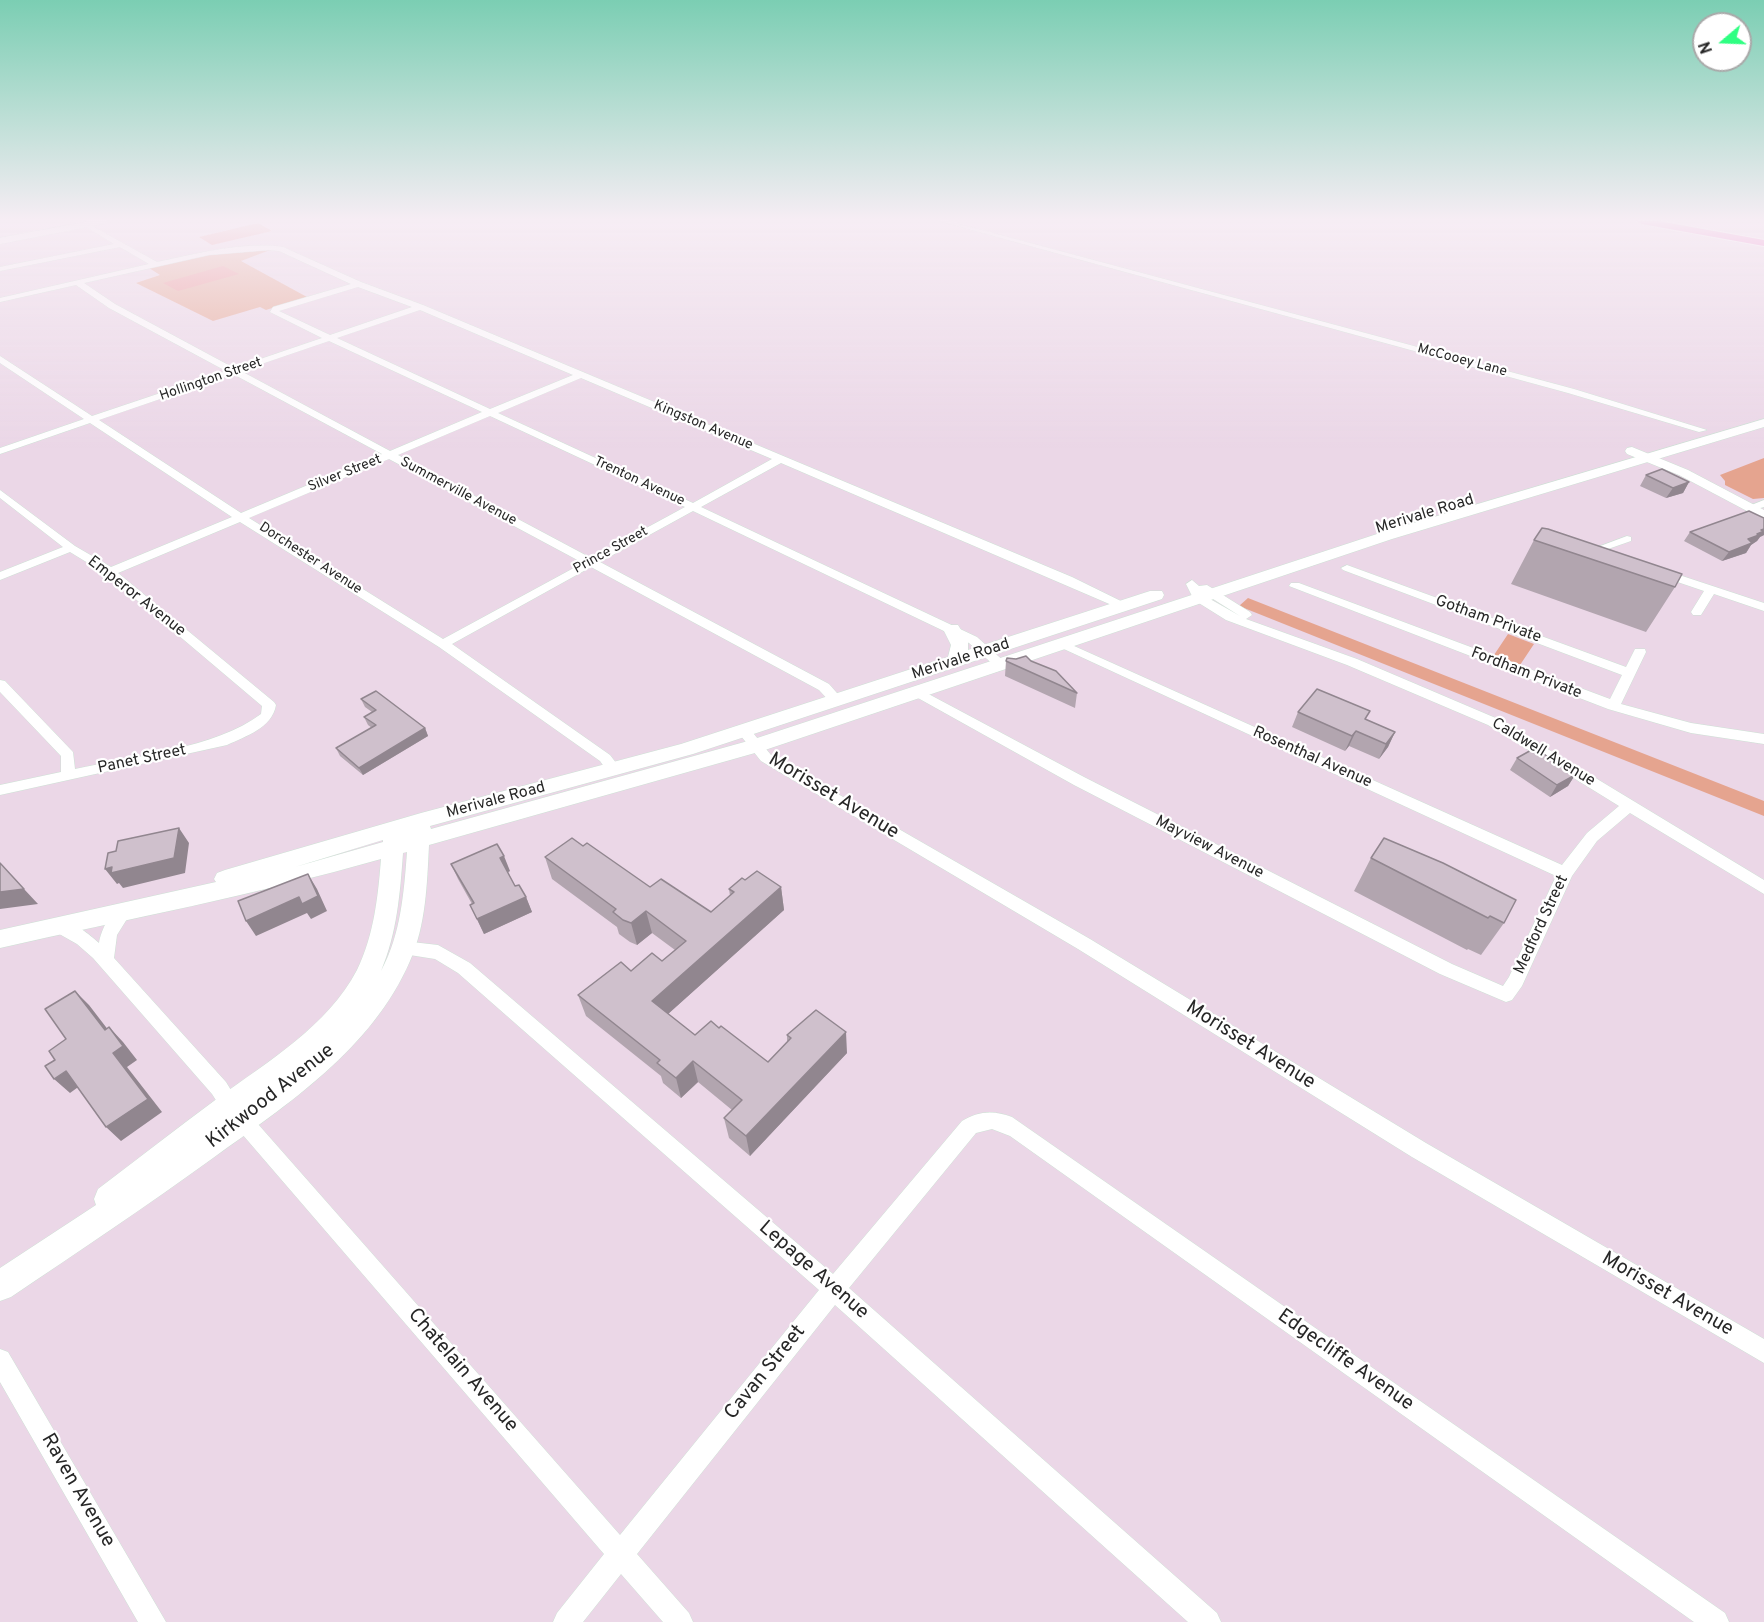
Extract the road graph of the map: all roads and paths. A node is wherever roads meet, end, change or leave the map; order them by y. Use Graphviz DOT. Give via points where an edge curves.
graph roads {
  1 [pos="15,297"];
  2 [pos="98,297"];
  3 [pos="316,297"];
  4 [pos="390,297"];
  5 [pos="1224,297"];
  6 [pos="0,300"];
  7 [pos="420,308"];
  8 [pos="334,339"];
  9 [pos="0,359"];
  10 [pos="236,372"];
  11 [pos="580,375"];
  12 [pos="1764,411"];
  13 [pos="489,412"];
  14 [pos="92,421"];
  15 [pos="1764,423"];
  16 [pos="1702,430"];
  17 [pos="0,451"];
  18 [pos="389,456"];
  19 [pos="1643,456"];
  20 [pos="780,459"];
  21 [pos="0,493"];
  22 [pos="1764,503"];
  23 [pos="691,506"];
  24 [pos="1749,508"];
  25 [pos="241,516"];
  26 [pos="1764,516"];
  27 [pos="1627,539"];
  28 [pos="71,548"];
  29 [pos="1595,550"];
  30 [pos="1576,557"];
  31 [pos="1618,559"];
  32 [pos="589,563"];
  33 [pos="1347,568"];
  34 [pos="1649,569"];
  35 [pos="110,572"];
  36 [pos="0,576"];
  37 [pos="1295,586"];
  38 [pos="1711,589"];
  39 [pos="1201,591"];
  40 [pos="1125,606"];
  41 [pos="1764,607"];
  42 [pos="1697,612"];
  43 [pos="952,629"];
  44 [pos="442,644"];
  45 [pos="1059,644"];
  46 [pos="1640,652"];
  47 [pos="995,657"];
  48 [pos="954,662"];
  49 [pos="1629,672"];
  50 [pos="0,684"];
  51 [pos="916,693"];
  52 [pos="837,701"];
  53 [pos="268,706"];
  54 [pos="1613,706"];
  55 [pos="749,738"];
  56 [pos="1764,739"];
  57 [pos="613,768"];
  58 [pos="68,776"];
  59 [pos="0,790"];
  60 [pos="1630,805"];
  61 [pos="420,831"];
  62 [pos="394,838"];
  63 [pos="1565,873"];
  64 [pos="1764,888"];
  65 [pos="124,911"];
  66 [pos="60,926"];
  67 [pos="0,939"];
  68 [pos="403,948"];
  69 [pos="105,960"];
  70 [pos="1506,995"];
  71 [pos="236,1113"];
  72 [pos="969,1127"];
  73 [pos="0,1284"];
  74 [pos="833,1290"];
  75 [pos="1764,1352"];
  76 [pos="0,1360"];
  77 [pos="622,1553"];
  78 [pos="153,1622"];
  79 [pos="566,1622"];
  80 [pos="680,1622"];
  81 [pos="1208,1622"];
  82 [pos="1716,1622"];
  1 -- 6 [label="street"];
  2 -- 10 [label="street, Summerville Avenue"];
  3 -- 8 [label="street, Trenton Avenue" via="274,312"];
  4 -- 7 [label="street, Kingston Avenue"];
  5 -- 16 [label="street, McCooey Lane" via="1571,390"];
  7 -- 8 [label="street, Hollington Street"];
  7 -- 11 [label="street, Kingston Avenue"];
  8 -- 10 [label="street, Hollington Street"];
  8 -- 13 [label="street, Trenton Avenue"];
  9 -- 14 [label="street, Dorchester Avenue"];
  10 -- 14 [label="street, Hollington Street"];
  10 -- 18 [label="street, Summerville Avenue"];
  11 -- 13 [label="street, Silver Street"];
  11 -- 20 [label="street, Kingston Avenue"];
  12 -- 16 [label="main road, Merivale Road"];
  13 -- 18 [label="street, Silver Street"];
  13 -- 23 [label="street, Trenton Avenue"];
  14 -- 17 [label="street, Hollington Street"];
  14 -- 25 [label="street, Dorchester Avenue"];
  15 -- 19 [label="main road, Merivale Road"];
  16 -- 19 [label="main road, Merivale Road"];
  18 -- 25 [label="street, Silver Street"];
  18 -- 32 [label="street, Summerville Avenue"];
  19 -- 24 [label="street"];
  19 -- 39 [label="main road, Merivale Road"];
  19 -- 39 [label="main road, Merivale Road"];
  20 -- 23 [label="street, Prince Street"];
  20 -- 40 [label="street, Kingston Avenue"];
  21 -- 28 [label="street, Emperor Avenue"];
  22 -- 24 [label="street"];
  23 -- 32 [label="street, Prince Street"];
  23 -- 43 [label="street, Trenton Avenue"];
  24 -- 26 [label="street"];
  25 -- 35 [label="street, Silver Street"];
  25 -- 44 [label="street, Dorchester Avenue"];
  27 -- 29 [label="street"];
  28 -- 35 [label="street, Emperor Avenue"];
  28 -- 36 [label="street"];
  29 -- 30 [label="street"];
  29 -- 31 [label="street"];
  32 -- 44 [label="street, Prince Street"];
  32 -- 52 [label="street, Summerville Avenue" via="824,687"];
  33 -- 49 [label="street, Gotham Private"];
  34 -- 38 [label="street"];
  35 -- 53 [label="street, Emperor Avenue"];
  37 -- 54 [label="street, Fordham Private"];
  38 -- 41 [label="street"];
  38 -- 42 [label="street"];
  39 -- 40 [label="main road, Merivale Road"];
  39 -- 45 [label="main road, Merivale Road"];
  39 -- 60 [label="street, Caldwell Avenue" via="1230,617 1470,711"];
  40 -- 47 [label="main road, Merivale Road"];
  43 -- 47 [label="street, Trenton Avenue"];
  43 -- 48 [label="main road" via="961,642"];
  44 -- 57 [label="street, Dorchester Avenue" via="605,758"];
  45 -- 47 [label="main road, Merivale Road"];
  45 -- 63 [label="street, Rosenthal Avenue"];
  46 -- 49 [label="street"];
  47 -- 48 [label="main road, Merivale Road"];
  47 -- 51 [label="main road, Merivale Road"];
  48 -- 52 [label="main road, Merivale Road"];
  49 -- 54 [label="street"];
  50 -- 58 [label="street" via="68,755"];
  51 -- 55 [label="main road, Merivale Road"];
  51 -- 70 [label="street, Mayview Avenue" via="1446,969"];
  52 -- 55 [label="main road" via="834,710"];
  53 -- 58 [label="street, Panet Street" via="267,716 222,742"];
  54 -- 56 [label="street, Fordham Private" via="1691,728"];
  55 -- 57 [label="main road, Merivale Road"];
  55 -- 61 [label="main road, Merivale Road"];
  55 -- 75 [label="street, Morisset Avenue" via="765,758 1084,944 1419,1150"];
  57 -- 61 [label="main road, Merivale Road"];
  58 -- 59 [label="street, Panet Street"];
  60 -- 63 [label="street, Medford Street" via="1592,837"];
  60 -- 64 [label="street, Caldwell Avenue"];
  61 -- 62 [label="main road, Merivale Road"];
  61 -- 68 [label="main road, Kirkwood Avenue" via="413,907"];
  62 -- 65 [label="main road, Merivale Road" via="256,884"];
  62 -- 71 [label="main road, Kirkwood Avenue" via="381,936 356,993 330,1025"];
  63 -- 70 [label="street, Medford Street"];
  65 -- 66 [label="main road, Merivale Road"];
  65 -- 69 [label="street" via="109,934"];
  66 -- 67 [label="main road, Merivale Road"];
  66 -- 69 [label="street, Chatelain Avenue" via="83,939"];
  68 -- 71 [label="main road, Kirkwood Avenue" via="378,995 352,1032 305,1074"];
  68 -- 74 [label="street, Lepage Avenue" via="431,950 456,961"];
  69 -- 71 [label="street, Chatelain Avenue" via="219,1088"];
  71 -- 73 [label="main road, Kirkwood Avenue"];
  71 -- 77 [label="street, Chatelain Avenue"];
  72 -- 74 [label="street, Cavan Street"];
  72 -- 82 [label="street, Edgecliffe Avenue" via="992,1120 1017,1130"];
  74 -- 77 [label="street, Cavan Street"];
  74 -- 81 [label="street, Lepage Avenue"];
  76 -- 78 [label="street, Raven Avenue"];
  77 -- 79 [label="street, Cavan Street"];
  77 -- 80 [label="street, Chatelain Avenue"];
}
